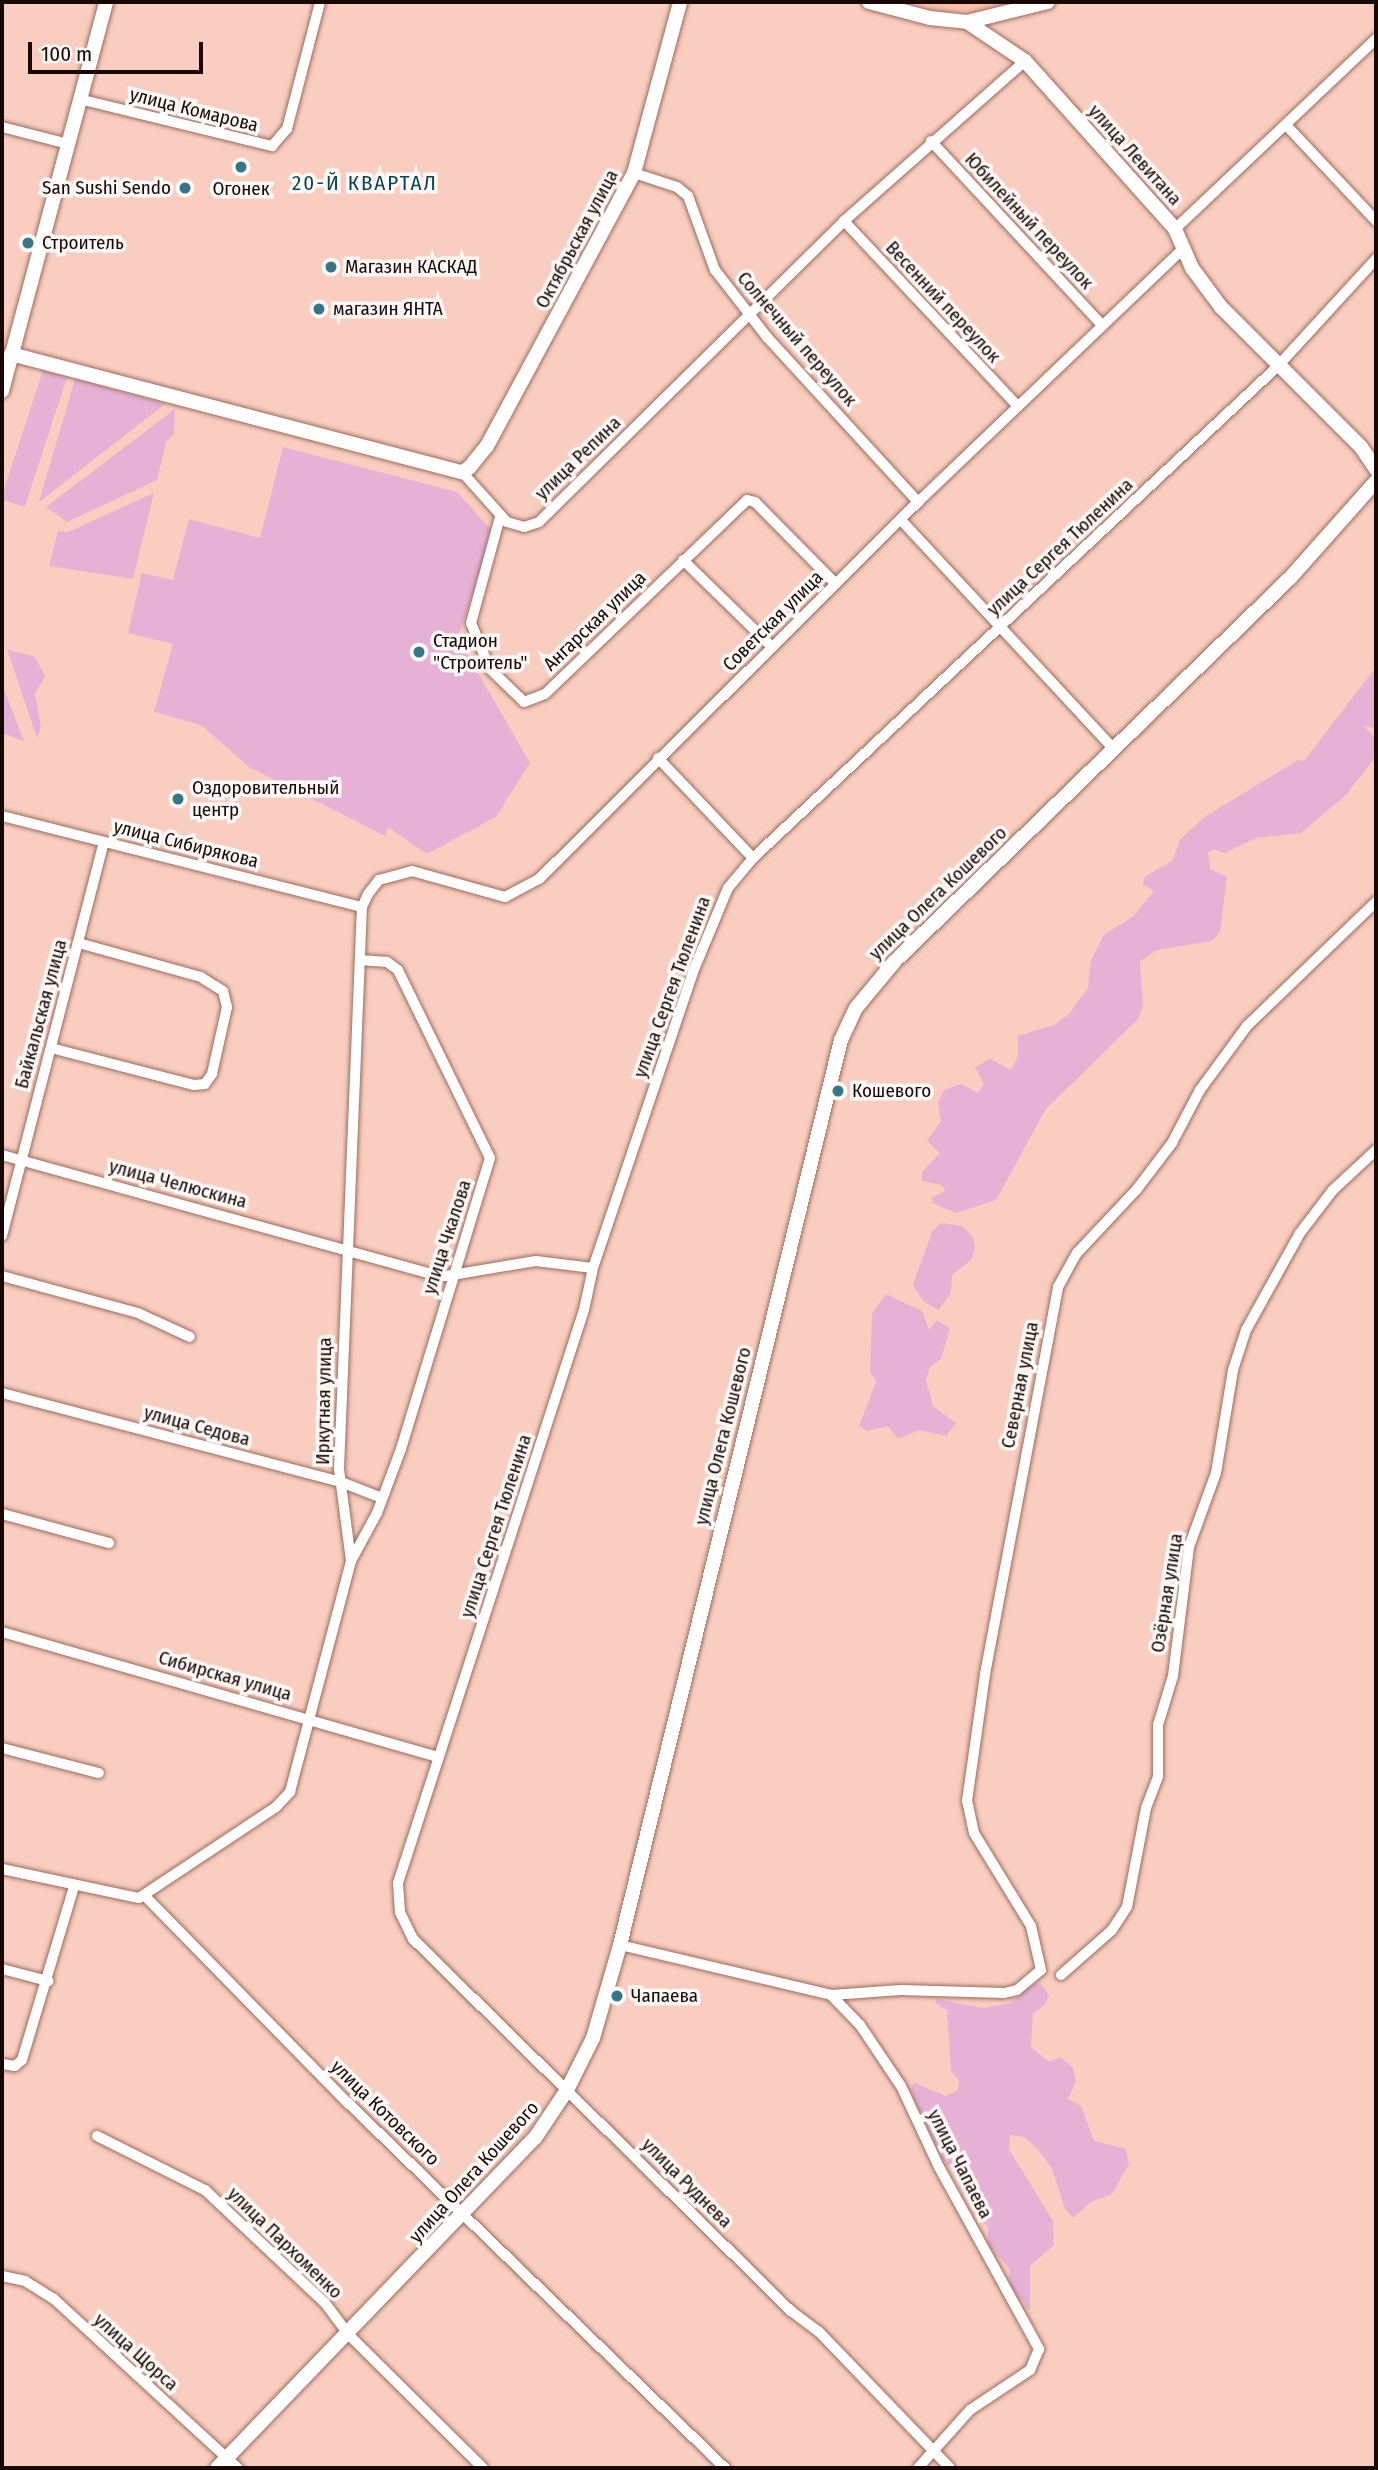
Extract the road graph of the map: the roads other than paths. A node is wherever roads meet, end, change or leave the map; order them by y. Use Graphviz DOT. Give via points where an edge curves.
graph roads {
  1 [pos="106,2"];
  2 [pos="320,2"];
  3 [pos="680,2"];
  4 [pos="869,2"];
  5 [pos="1048,2"];
  6 [pos="967,22"];
  7 [pos="1376,38"];
  8 [pos="1025,61"];
  9 [pos="79,99"];
  10 [pos="1286,125"];
  11 [pos="2,127"];
  12 [pos="931,141"];
  13 [pos="68,144"];
  14 [pos="634,173"];
  15 [pos="844,221"];
  16 [pos="1376,221"];
  17 [pos="1175,229"];
  18 [pos="1182,250"];
  19 [pos="1376,258"];
  20 [pos="751,313"];
  21 [pos="1102,325"];
  22 [pos="11,354"];
  23 [pos="1278,368"];
  24 [pos="2,391"];
  25 [pos="1018,406"];
  26 [pos="1375,462"];
  27 [pos="461,472"];
  28 [pos="1376,481"];
  29 [pos="918,502"];
  30 [pos="500,517"];
  31 [pos="901,520"];
  32 [pos="683,560"];
  33 [pos="836,584"];
  34 [pos="1000,628"];
  35 [pos="772,648"];
  36 [pos="1112,747"];
  37 [pos="657,758"];
  38 [pos="2,816"];
  39 [pos="104,842"];
  40 [pos="752,858"];
  41 [pos="1376,902"];
  42 [pos="362,907"];
  43 [pos="78,943"];
  44 [pos="359,960"];
  45 [pos="51,1048"];
  46 [pos="1376,1150"];
  47 [pos="2,1155"];
  48 [pos="21,1159"];
  49 [pos="2,1236"];
  50 [pos="345,1249"];
  51 [pos="593,1268"];
  52 [pos="455,1272"];
  53 [pos="2,1276"];
  54 [pos="190,1337"];
  55 [pos="2,1393"];
  56 [pos="341,1482"];
  57 [pos="382,1498"];
  58 [pos="2,1514"];
  59 [pos="109,1543"];
  60 [pos="351,1562"];
  61 [pos="2,1632"];
  62 [pos="312,1718"];
  63 [pos="2,1748"];
  64 [pos="438,1757"];
  65 [pos="99,1773"];
  66 [pos="2,1869"];
  67 [pos="74,1887"];
  68 [pos="145,1896"];
  69 [pos="402,1921"];
  70 [pos="620,1945"];
  71 [pos="2,1969"];
  72 [pos="1061,1975"];
  73 [pos="48,1982"];
  74 [pos="831,1996"];
  75 [pos="2,2064"];
  76 [pos="567,2090"];
  77 [pos="97,2136"];
  78 [pos="466,2214"];
  79 [pos="2,2276"];
  80 [pos="348,2334"];
  81 [pos="931,2450"];
  82 [pos="227,2465"];
  83 [pos="483,2468"];
  84 [pos="725,2468"];
  85 [pos="918,2468"];
  86 [pos="950,2468"];
  1 -- 9 [label="street"];
  2 -- 9 [label="street, улица Комарова" via="287,129 272,145"];
  3 -- 14 [label="street, Октябрьская улица"];
  4 -- 6 [label="street, улица Левитана" via="943,21"];
  5 -- 6 [label="street"];
  6 -- 8 [label="street, улица Левитана"];
  7 -- 10 [label="street"];
  8 -- 12 [label="street, улица Репина"];
  8 -- 17 [label="street, улица Левитана"];
  9 -- 13 [label="street"];
  10 -- 16 [label="street"];
  10 -- 17 [label="street"];
  11 -- 13 [label="street"];
  12 -- 15 [label="street, улица Репина"];
  12 -- 21 [label="street, Юбилейный переулок"];
  13 -- 22 [label="street"];
  14 -- 20 [label="street, Солнечный переулок" via="677,187 688,196 715,270"];
  14 -- 27 [label="street, Октябрьская улица" via="487,446"];
  15 -- 20 [label="street, улица Репина"];
  15 -- 25 [label="street, Весенний переулок"];
  17 -- 18 [label="street, улица Левитана"];
  18 -- 21 [label="street, Советская улица"];
  18 -- 23 [label="street, улица Левитана" via="1221,307"];
  19 -- 23 [label="street, улица Сергея Тюленина"];
  20 -- 29 [label="street, Солнечный переулок"];
  20 -- 30 [label="street, улица Репина" via="539,522 524,527"];
  21 -- 25 [label="street, Советская улица"];
  22 -- 24 [label="street"];
  22 -- 27 [label="street"];
  23 -- 26 [label="street, улица Левитана"];
  23 -- 34 [label="street, улица Сергея Тюленина"];
  25 -- 29 [label="street, Советская улица"];
  27 -- 30 [label="street"];
  28 -- 36 [label="street, улица Олега Кошевого" via="1290,578"];
  29 -- 31 [label="street, Советская улица"];
  30 -- 32 [label="street, Ангарская улица" via="471,623 490,669 524,702 545,694"];
  31 -- 33 [label="street, Советская улица"];
  31 -- 34 [label="street"];
  32 -- 33 [label="street, Ангарская улица" via="749,499"];
  32 -- 35 [label="street"];
  33 -- 35 [label="street, Советская улица"];
  34 -- 36 [label="street"];
  34 -- 40 [label="street, улица Сергея Тюленина"];
  35 -- 37 [label="street, Советская улица"];
  36 -- 70 [label="street, улица Олега Кошевого" via="867,990 848,1022 768,1329"];
  37 -- 40 [label="street"];
  37 -- 42 [label="street, Советская улица" via="539,878 516,894 493,895 412,871 379,880"];
  38 -- 39 [label="street, улица Сибирякова"];
  39 -- 42 [label="street, улица Сибирякова"];
  39 -- 43 [label="street, Байкальская улица"];
  40 -- 51 [label="street, улица Сергея Тюленина" via="714,915"];
  41 -- 74 [label="street, Северная улица" via="1247,1026 1200,1090 1172,1143 1137,1189 1077,1252 1058,1287 985,1674 967,1801 974,1832 1031,1926 1041,1970 1017,1990 1004,1993 901,1990"];
  42 -- 44 [label="street, Иркутная улица"];
  43 -- 45 [label="street, Байкальская улица"];
  43 -- 45 [label="street" via="201,977 223,991 227,1007 212,1074 205,1084 194,1085"];
  44 -- 50 [label="street, Иркутная улица"];
  44 -- 52 [label="street, улица Чкалова" via="387,962 398,970 489,1152"];
  45 -- 48 [label="street, Байкальская улица"];
  46 -- 72 [label="street, Озёрная улица" via="1333,1191 1300,1233 1246,1330 1233,1370 1216,1473 1189,1547 1173,1676 1159,1717 1158,1776 1146,1808 1127,1907 1112,1930"];
  47 -- 48 [label="street, улица Челюскина"];
  48 -- 49 [label="street, Байкальская улица"];
  48 -- 50 [label="street, улица Челюскина"];
  50 -- 52 [label="street, улица Челюскина" via="432,1274"];
  50 -- 56 [label="street, Иркутная улица"];
  51 -- 52 [label="street, улица Челюскина" via="536,1261"];
  51 -- 64 [label="street, улица Сергея Тюленина" via="584,1310"];
  52 -- 57 [label="street, улица Чкалова"];
  53 -- 54 [label="street" via="138,1312"];
  55 -- 56 [label="street, улица Седова"];
  56 -- 57 [label="street, улица Седова"];
  56 -- 60 [label="street, Иркутная улица"];
  57 -- 60 [label="street, улица Чкалова"];
  58 -- 59 [label="street"];
  60 -- 62 [label="street, Иркутная улица"];
  61 -- 62 [label="street, Сибирская улица"];
  62 -- 64 [label="street, Сибирская улица"];
  62 -- 68 [label="street, Иркутная улица" via="283,1801"];
  63 -- 65 [label="street"];
  64 -- 69 [label="street, улица Сергея Тюленина" via="398,1884"];
  66 -- 67 [label="street"];
  67 -- 68 [label="street" via="128,1898"];
  67 -- 73 [label="street"];
  68 -- 78 [label="street, улица Котовского" via="348,2103"];
  69 -- 76 [label="street, улица Руднева" via="413,1938"];
  70 -- 74 [label="street"];
  70 -- 76 [label="street, улица Олега Кошевого" via="600,2021"];
  71 -- 73 [label="street"];
  73 -- 75 [label="street" via="18,2065"];
  74 -- 81 [label="street, улица Чапаева" via="860,2025 901,2086 939,2167 1035,2336 1038,2358 1026,2374 978,2403"];
  76 -- 78 [label="street, улица Олега Кошевого" via="535,2138"];
  76 -- 81 [label="street, улица Руднева" via="791,2311 819,2332"];
  77 -- 80 [label="street, улица Пархоменко" via="205,2190 325,2303"];
  78 -- 80 [label="street, улица Олега Кошевого"];
  78 -- 84 [label="street, улица Котовского"];
  79 -- 82 [label="street, улица Щорса" via="25,2281 54,2299"];
  80 -- 82 [label="street, улица Олега Кошевого"];
  80 -- 83 [label="street, улица Пархоменко"];
  81 -- 85 [label="street"];
  81 -- 86 [label="street, улица Руднева"];
}
